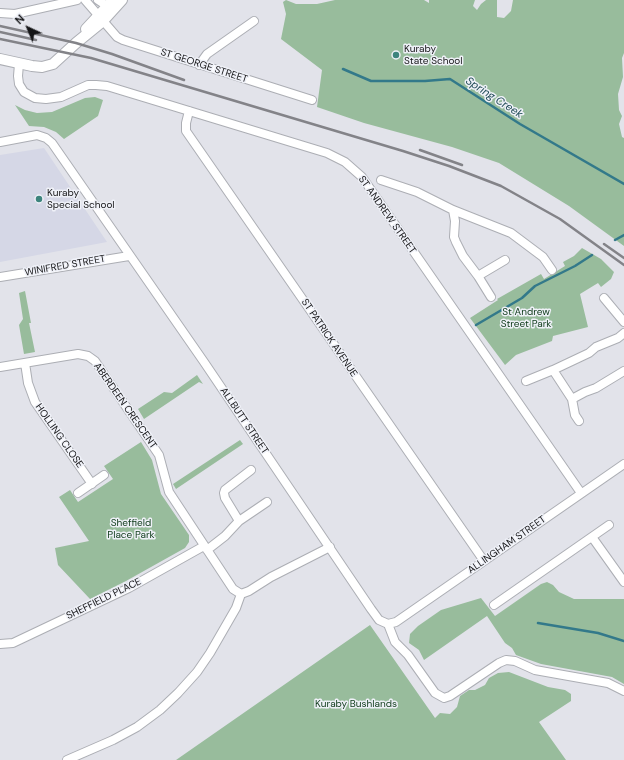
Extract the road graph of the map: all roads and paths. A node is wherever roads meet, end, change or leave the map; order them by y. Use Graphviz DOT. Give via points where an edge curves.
graph roads {
  1 [pos="77,0"];
  2 [pos="85,0"];
  3 [pos="98,0"];
  4 [pos="122,0"];
  5 [pos="110,3"];
  6 [pos="0,13"];
  7 [pos="100,18"];
  8 [pos="254,20"];
  9 [pos="0,59"];
  10 [pos="19,64"];
  11 [pos="199,65"];
  12 [pos="312,100"];
  13 [pos="189,111"];
  14 [pos="0,142"];
  15 [pos="382,180"];
  16 [pos="454,210"];
  17 [pos="130,256"];
  18 [pos="504,260"];
  19 [pos="552,270"];
  20 [pos="478,276"];
  21 [pos="0,277"];
  22 [pos="491,297"];
  23 [pos="604,298"];
  24 [pos="624,322"];
  25 [pos="624,333"];
  26 [pos="25,363"];
  27 [pos="0,367"];
  28 [pos="553,370"];
  29 [pos="624,371"];
  30 [pos="526,381"];
  31 [pos="572,399"];
  32 [pos="579,421"];
  33 [pos="624,464"];
  34 [pos="251,470"];
  35 [pos="104,475"];
  36 [pos="92,484"];
  37 [pos="78,493"];
  38 [pos="581,493"];
  39 [pos="267,502"];
  40 [pos="239,521"];
  41 [pos="609,525"];
  42 [pos="592,537"];
  43 [pos="330,547"];
  44 [pos="206,548"];
  45 [pos="484,561"];
  46 [pos="623,579"];
  47 [pos="241,594"];
  48 [pos="494,605"];
  49 [pos="388,624"];
  50 [pos="0,644"];
  51 [pos="624,691"];
  52 [pos="67,760"];
  1 -- 6 [label="street" via="15,14"];
  2 -- 7 [label="street, ST GEORGE STREET"];
  3 -- 5 [label="street"];
  4 -- 7 [label="main road"];
  5 -- 7 [label="main road"];
  7 -- 10 [label="main road" via="53,64 42,67"];
  7 -- 11 [label="street, ST GEORGE STREET" via="116,37"];
  8 -- 11 [label="street" via="207,54"];
  9 -- 10 [label="main road"];
  10 -- 13 [label="street, ST ANDREW STREET" via="20,84 24,92 35,98 60,97 96,84"];
  11 -- 12 [label="street, ST GEORGE STREET"];
  13 -- 38 [label="street, ST ANDREW STREET" via="328,153 345,162 362,177"];
  13 -- 45 [label="street, ST PATRICK AVENUE" via="186,130"];
  14 -- 17 [label="street, ALLBUTT STREET" via="37,135 52,143"];
  15 -- 16 [label="street" via="417,192"];
  16 -- 19 [label="street" via="511,233 543,257"];
  16 -- 20 [label="street" via="454,237 463,256"];
  17 -- 21 [label="street, WINIFRED STREET"];
  17 -- 43 [label="street, ALLBUTT STREET"];
  18 -- 20 [label="street"];
  20 -- 22 [label="street"];
  23 -- 24 [label="street"];
  25 -- 28 [label="street"];
  26 -- 27 [label="street, ABERDEEN CRESCENT"];
  26 -- 36 [label="street, HOLLING CLOSE" via="28,383 35,402"];
  26 -- 44 [label="street, ABERDEEN CRESCENT" via="78,354 95,361 159,456 169,492"];
  28 -- 30 [label="street"];
  28 -- 31 [label="street"];
  29 -- 31 [label="street"];
  31 -- 32 [label="street"];
  33 -- 38 [label="street, ALLINGHAM STREET"];
  34 -- 40 [label="street" via="225,490 224,494"];
  35 -- 36 [label="street"];
  36 -- 37 [label="street"];
  38 -- 45 [label="street, ALLINGHAM STREET"];
  39 -- 40 [label="street, SHEFFIELD PLACE"];
  40 -- 44 [label="street, SHEFFIELD PLACE" via="225,536"];
  41 -- 42 [label="street"];
  42 -- 46 [label="street"];
  42 -- 48 [label="street"];
  43 -- 47 [label="street"];
  43 -- 49 [label="street, ALLBUTT STREET" via="371,609 380,620"];
  44 -- 47 [label="street, ABERDEEN CRESCENT" via="233,589"];
  44 -- 50 [label="street, SHEFFIELD PLACE" via="13,643"];
  45 -- 49 [label="street, ALLINGHAM STREET" via="396,622"];
  47 -- 52 [label="street" via="236,608 210,653 178,693 137,727"];
  49 -- 51 [label="street, ALLBUTT STREET" via="395,642 408,655 435,693 444,698 506,660 535,670 608,684"];
}
